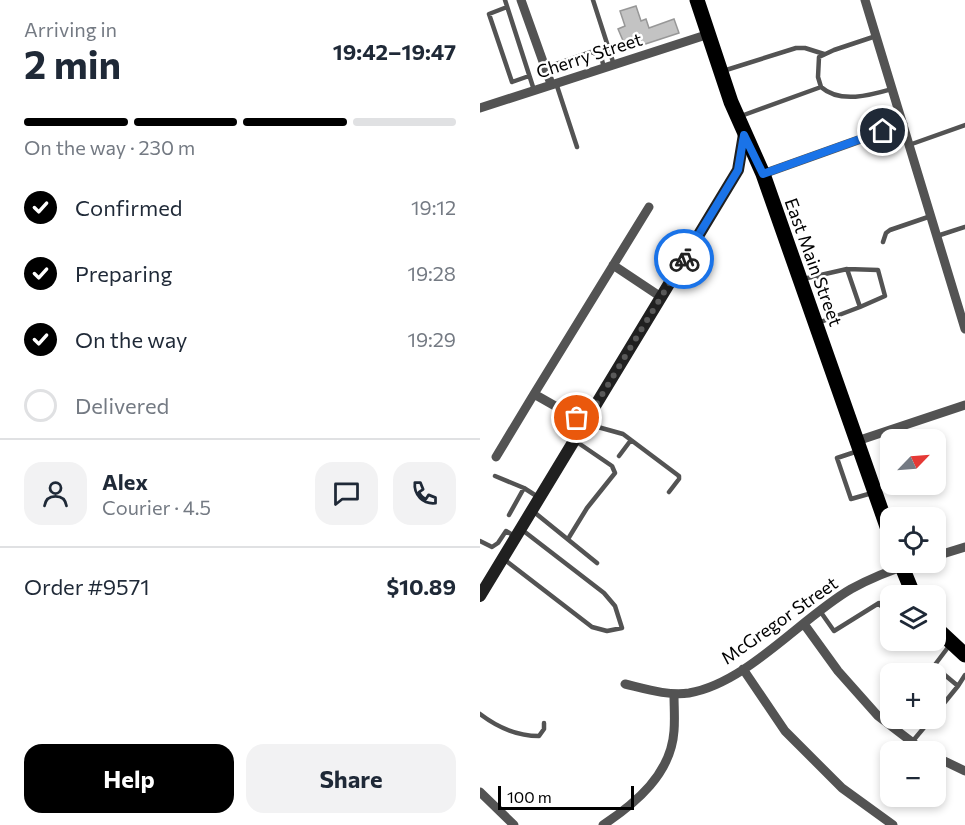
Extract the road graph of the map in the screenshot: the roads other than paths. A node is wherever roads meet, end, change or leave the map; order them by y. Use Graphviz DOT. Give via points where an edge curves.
graph roads {
  1 [pos="505,0"];
  2 [pos="521,0"];
  3 [pos="593,0"];
  4 [pos="697,0"];
  5 [pos="865,0"];
  6 [pos="507,7"];
  7 [pos="709,34"];
  8 [pos="876,36"];
  9 [pos="824,54"];
  10 [pos="609,66"];
  11 [pos="545,68"];
  12 [pos="721,72"];
  13 [pos="530,76"];
  14 [pos="553,83"];
  15 [pos="820,87"];
  16 [pos="892,89"];
  17 [pos="534,90"];
  18 [pos="480,108"];
  19 [pos="737,117"];
  20 [pos="903,124"];
  21 [pos="965,125"];
  22 [pos="744,135"];
  23 [pos="909,145"];
  24 [pos="577,147"];
  25 [pos="763,174"];
  26 [pos="649,207"];
  27 [pos="931,216"];
  28 [pos="965,227"];
  29 [pos="937,236"];
  30 [pos="883,242"];
  31 [pos="613,266"];
  32 [pos="847,269"];
  33 [pos="818,275"];
  34 [pos="800,279"];
  35 [pos="661,297"];
  36 [pos="860,307"];
  37 [pos="823,321"];
  38 [pos="965,329"];
  39 [pos="534,394"];
  40 [pos="965,405"];
  41 [pos="585,423"];
  42 [pos="574,440"];
  43 [pos="631,440"];
  44 [pos="859,445"];
  45 [pos="619,456"];
  46 [pos="496,457"];
  47 [pos="495,476"];
  48 [pos="524,488"];
  49 [pos="669,492"];
  50 [pos="875,492"];
  51 [pos="539,498"];
  52 [pos="880,507"];
  53 [pos="532,510"];
  54 [pos="509,515"];
  55 [pos="518,533"];
  56 [pos="568,539"];
  57 [pos="480,541"];
  58 [pos="965,547"];
  59 [pos="946,553"];
  60 [pos="503,558"];
  61 [pos="597,563"];
  62 [pos="886,573"];
  63 [pos="480,596"];
  64 [pos="880,604"];
  65 [pos="820,611"];
  66 [pos="804,624"];
  67 [pos="946,638"];
  68 [pos="951,643"];
  69 [pos="965,655"];
  70 [pos="743,669"];
  71 [pos="965,675"];
  72 [pos="625,684"];
  73 [pos="958,686"];
  74 [pos="674,694"];
  75 [pos="946,701"];
  76 [pos="480,714"];
  77 [pos="544,723"];
  78 [pos="923,729"];
  79 [pos="911,741"];
  80 [pos="913,741"];
  81 [pos="946,762"];
  82 [pos="965,771"];
  83 [pos="480,792"];
  84 [pos="514,825"];
  85 [pos="603,825"];
  86 [pos="893,825"];
  1 -- 6 [label="lane"];
  2 -- 11 [label="street"];
  3 -- 10 [label="lane"];
  4 -- 7 [label="main road, East Main Street"];
  5 -- 8 [label="street"];
  6 -- 13 [label="lane"];
  6 -- 13 [label="lane" via="489,14 512,82"];
  7 -- 10 [label="street, Cherry Street"];
  7 -- 12 [label="main road, East Main Street"];
  8 -- 9 [label="lane"];
  8 -- 16 [label="street"];
  9 -- 12 [label="lane" via="796,48"];
  9 -- 15 [label="lane" via="819,57"];
  10 -- 11 [label="lane" via="591,52"];
  10 -- 14 [label="street, Cherry Street"];
  11 -- 14 [label="street"];
  12 -- 19 [label="main road, East Main Street"];
  13 -- 17 [label="lane"];
  14 -- 17 [label="street, Cherry Street"];
  14 -- 24 [label="lane"];
  15 -- 16 [label="lane" via="838,95 858,97"];
  15 -- 19 [label="lane"];
  16 -- 20 [label="street"];
  17 -- 18 [label="street, Cherry Street"];
  19 -- 22 [label="main road, East Main Street"];
  20 -- 23 [label="street"];
  20 -- 25 [label="street"];
  21 -- 23 [label="lane"];
  22 -- 25 [label="main road, East Main Street"];
  22 -- 35 [label="street" via="738,170"];
  23 -- 27 [label="street"];
  25 -- 34 [label="main road, East Main Street"];
  26 -- 31 [label="street"];
  27 -- 29 [label="street"];
  27 -- 30 [label="lane" via="890,230"];
  28 -- 29 [label="lane"];
  29 -- 38 [label="street"];
  31 -- 35 [label="street"];
  31 -- 39 [label="street"];
  32 -- 33 [label="lane"];
  32 -- 36 [label="lane"];
  32 -- 36 [label="lane" via="878,270 885,296"];
  33 -- 34 [label="lane"];
  33 -- 37 [label="lane"];
  34 -- 37 [label="main road, East Main Street"];
  35 -- 41 [label="street"];
  36 -- 37 [label="lane"];
  37 -- 44 [label="main road, East Main Street"];
  39 -- 41 [label="street"];
  39 -- 46 [label="street"];
  40 -- 44 [label="street"];
  41 -- 42 [label="street"];
  41 -- 43 [label="lane" via="616,430"];
  42 -- 51 [label="street"];
  42 -- 56 [label="lane" via="612,466 615,473"];
  43 -- 45 [label="lane"];
  43 -- 49 [label="lane" via="679,476"];
  44 -- 50 [label="main road, East Main Street"];
  44 -- 50 [label="lane" via="837,458 851,499"];
  47 -- 48 [label="lane"];
  48 -- 51 [label="lane"];
  48 -- 54 [label="lane"];
  50 -- 52 [label="main road, East Main Street"];
  51 -- 53 [label="street"];
  53 -- 55 [label="street"];
  53 -- 56 [label="lane"];
  55 -- 57 [label="lane" via="506,531 492,546"];
  55 -- 60 [label="street"];
  55 -- 60 [label="lane" via="604,593 615,606 622,628 607,631 592,627"];
  56 -- 61 [label="lane"];
  58 -- 59 [label="street"];
  60 -- 63 [label="street"];
  62 -- 65 [label="street, McGregor Street" via="851,589"];
  64 -- 65 [label="lane" via="834,631"];
  65 -- 66 [label="street, McGregor Street"];
  66 -- 70 [label="street, McGregor Street"];
  66 -- 79 [label="street" via="878,716"];
  67 -- 68 [label="main road"];
  68 -- 69 [label="main road"];
  68 -- 73 [label="lane" via="934,666"];
  70 -- 74 [label="street, McGregor Street" via="691,693"];
  70 -- 86 [label="street" via="784,731 842,788"];
  71 -- 73 [label="lane"];
  72 -- 74 [label="street, McGregor Street"];
  73 -- 75 [label="lane"];
  74 -- 85 [label="street" via="674,734 667,758 637,801"];
  76 -- 77 [label="lane" via="524,736 539,736"];
  78 -- 80 [label="lane"];
  81 -- 82 [label="street"];
  83 -- 84 [label="street"];
}
